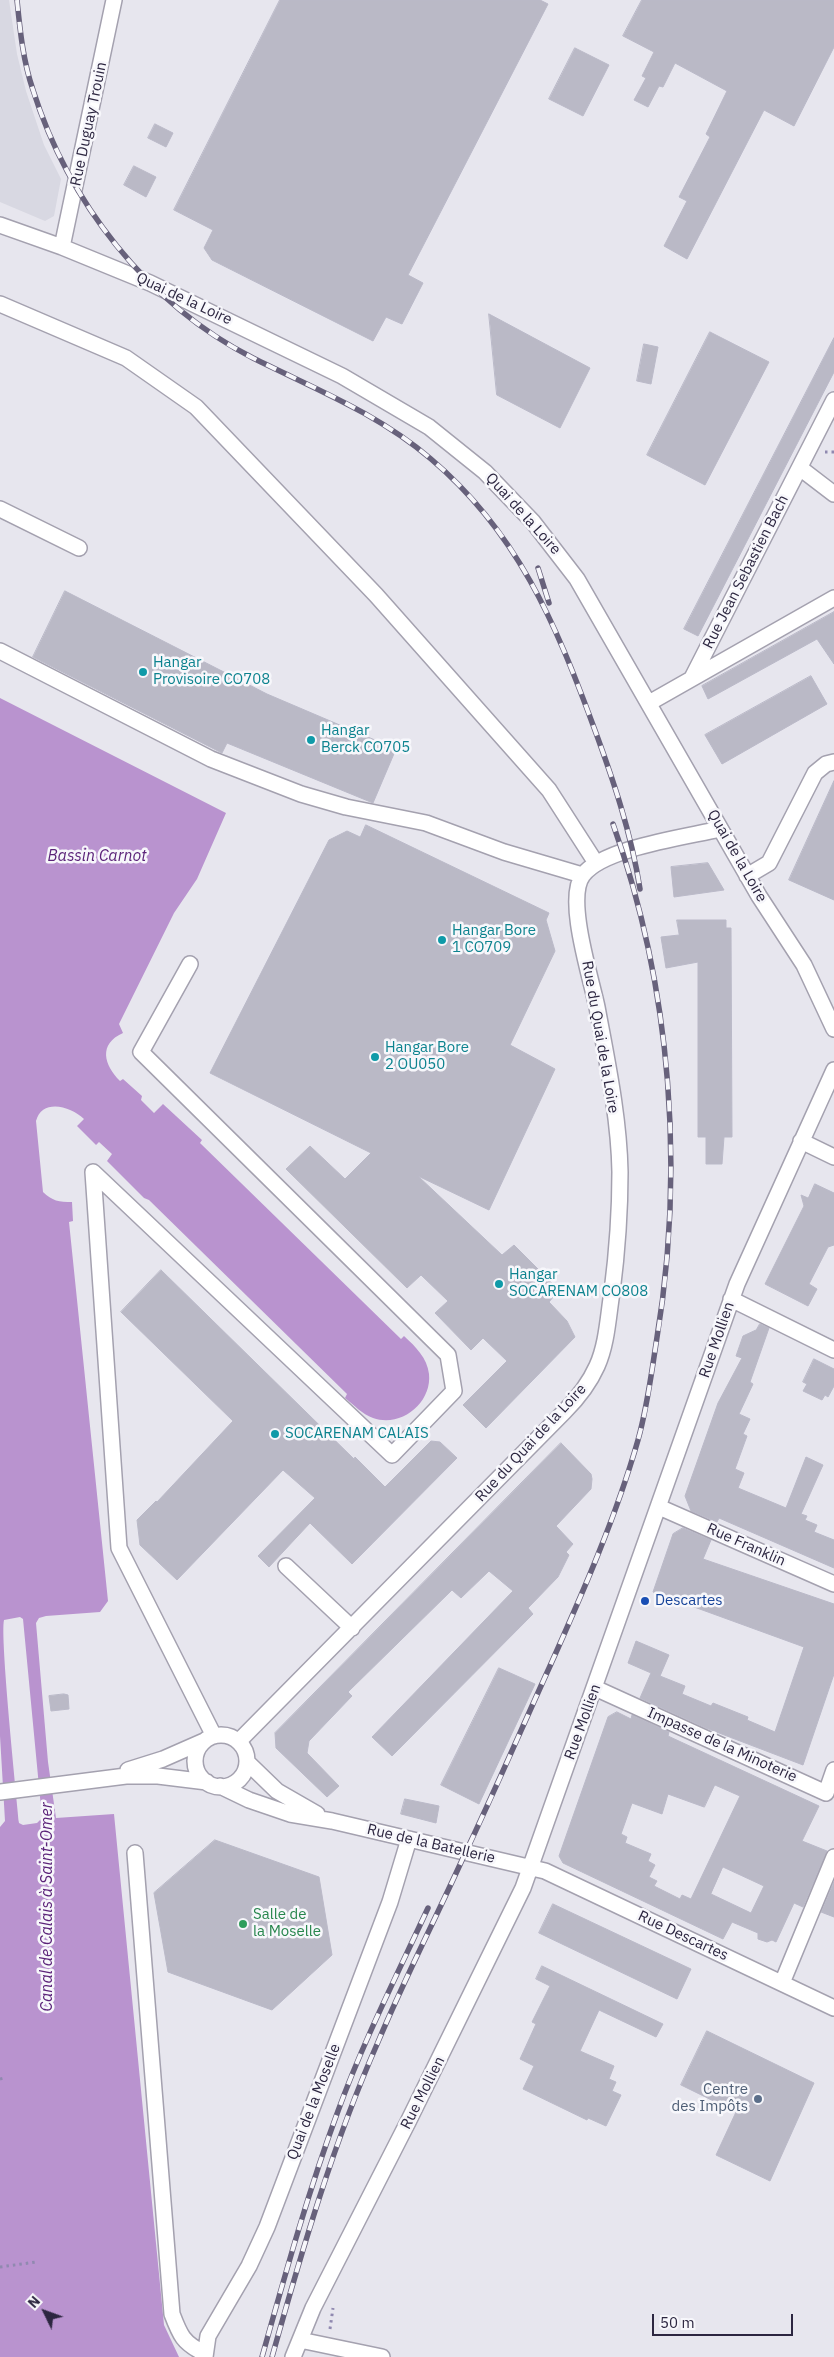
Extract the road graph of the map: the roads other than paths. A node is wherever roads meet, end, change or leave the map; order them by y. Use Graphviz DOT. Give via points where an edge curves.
graph roads {
  1 [pos="114,0"];
  2 [pos="0,225"];
  3 [pos="62,247"];
  4 [pos="0,304"];
  5 [pos="834,400"];
  6 [pos="800,468"];
  7 [pos="834,494"];
  8 [pos="0,508"];
  9 [pos="80,548"];
  10 [pos="834,598"];
  11 [pos="0,651"];
  12 [pos="693,676"];
  13 [pos="649,703"];
  14 [pos="834,762"];
  15 [pos="720,829"];
  16 [pos="596,863"];
  17 [pos="582,876"];
  18 [pos="747,876"];
  19 [pos="190,964"];
  20 [pos="834,1029"];
  21 [pos="834,1070"];
  22 [pos="801,1141"];
  23 [pos="834,1157"];
  24 [pos="731,1299"];
  25 [pos="834,1350"];
  26 [pos="659,1507"];
  27 [pos="286,1566"];
  28 [pos="834,1584"];
  29 [pos="352,1628"];
  30 [pos="595,1688"];
  31 [pos="210,1738"];
  32 [pos="239,1741"];
  33 [pos="247,1762"];
  34 [pos="834,1770"];
  35 [pos="97,1779"];
  36 [pos="214,1784"];
  37 [pos="0,1792"];
  38 [pos="332,1821"];
  39 [pos="409,1839"];
  40 [pos="135,1853"];
  41 [pos="834,1857"];
  42 [pos="531,1867"];
  43 [pos="782,1983"];
  44 [pos="834,2008"];
  45 [pos="300,2340"];
  46 [pos="205,2355"];
  47 [pos="292,2357"];
  48 [pos="382,2357"];
  1 -- 3 [label="street, Rue Duguay Trouin"];
  2 -- 3 [label="street, Quai de la Loire"];
  3 -- 13 [label="street, Quai de la Loire" via="176,295 342,376 403,410 450,443 502,488 556,550 577,579"];
  4 -- 16 [label="street" via="126,358 196,406 376,594 549,790"];
  5 -- 6 [label="street, Rue Jean Sebastien Bach"];
  6 -- 7 [label="street"];
  6 -- 12 [label="street, Rue Jean Sebastien Bach"];
  8 -- 9 [label="street"];
  10 -- 12 [label="street, Rue Jean Sebastien Bach"];
  11 -- 17 [label="street" via="211,759 300,794 426,823"];
  12 -- 13 [label="street, Rue Jean Sebastien Bach"];
  13 -- 15 [label="street, Quai de la Loire"];
  14 -- 18 [label="street" via="815,773 769,863"];
  15 -- 16 [label="street" via="633,849"];
  15 -- 18 [label="street, Quai de la Loire"];
  16 -- 17 [label="street"];
  17 -- 29 [label="street, Rue du Quai de la Loire" via="576,908 608,1072 620,1170 614,1269 598,1365 584,1390 564,1412"];
  18 -- 20 [label="street, Quai de la Loire" via="804,965"];
  19 -- 31 [label="street" via="141,1052 448,1355 454,1391 392,1455 93,1172 119,1548"];
  21 -- 22 [label="street, Rue Mollien"];
  22 -- 23 [label="street"];
  22 -- 24 [label="street, Rue Mollien"];
  24 -- 25 [label="street"];
  24 -- 26 [label="street, Rue Mollien"];
  26 -- 28 [label="street, Rue Franklin"];
  26 -- 30 [label="street, Rue Mollien"];
  27 -- 29 [label="street"];
  29 -- 32 [label="street, Rue du Quai de la Loire"];
  30 -- 34 [label="street, Impasse de la Minoterie" via="826,1793"];
  30 -- 42 [label="street, Rue Mollien"];
  31 -- 32 [label="street" via="227,1735"];
  31 -- 35 [label="street, Rue de la Batellerie" via="163,1759"];
  31 -- 36 [label="street" via="198,1750 196,1764 198,1772"];
  32 -- 33 [label="street"];
  33 -- 36 [label="street" via="240,1778 229,1786"];
  33 -- 38 [label="street, Rue de la Batellerie" via="286,1798"];
  35 -- 36 [label="street, Rue de la Batellerie" via="158,1776"];
  35 -- 37 [label="street, Rue de la Batellerie"];
  36 -- 38 [label="street, Rue de la Batellerie" via="290,1814"];
  38 -- 39 [label="street, Rue de la Batellerie"];
  39 -- 42 [label="street, Rue de la Batellerie"];
  39 -- 46 [label="street, Quai de la Moselle" via="390,1902 264,2234 208,2336"];
  40 -- 46 [label="street" via="172,2314 180,2335"];
  41 -- 43 [label="street"];
  42 -- 43 [label="street, Rue Descartes" via="561,1878"];
  42 -- 45 [label="street, Rue Mollien" via="491,1956 313,2308"];
  43 -- 44 [label="street, Rue Descartes"];
  45 -- 47 [label="street, Rue Mollien"];
  45 -- 48 [label="street"];
}
